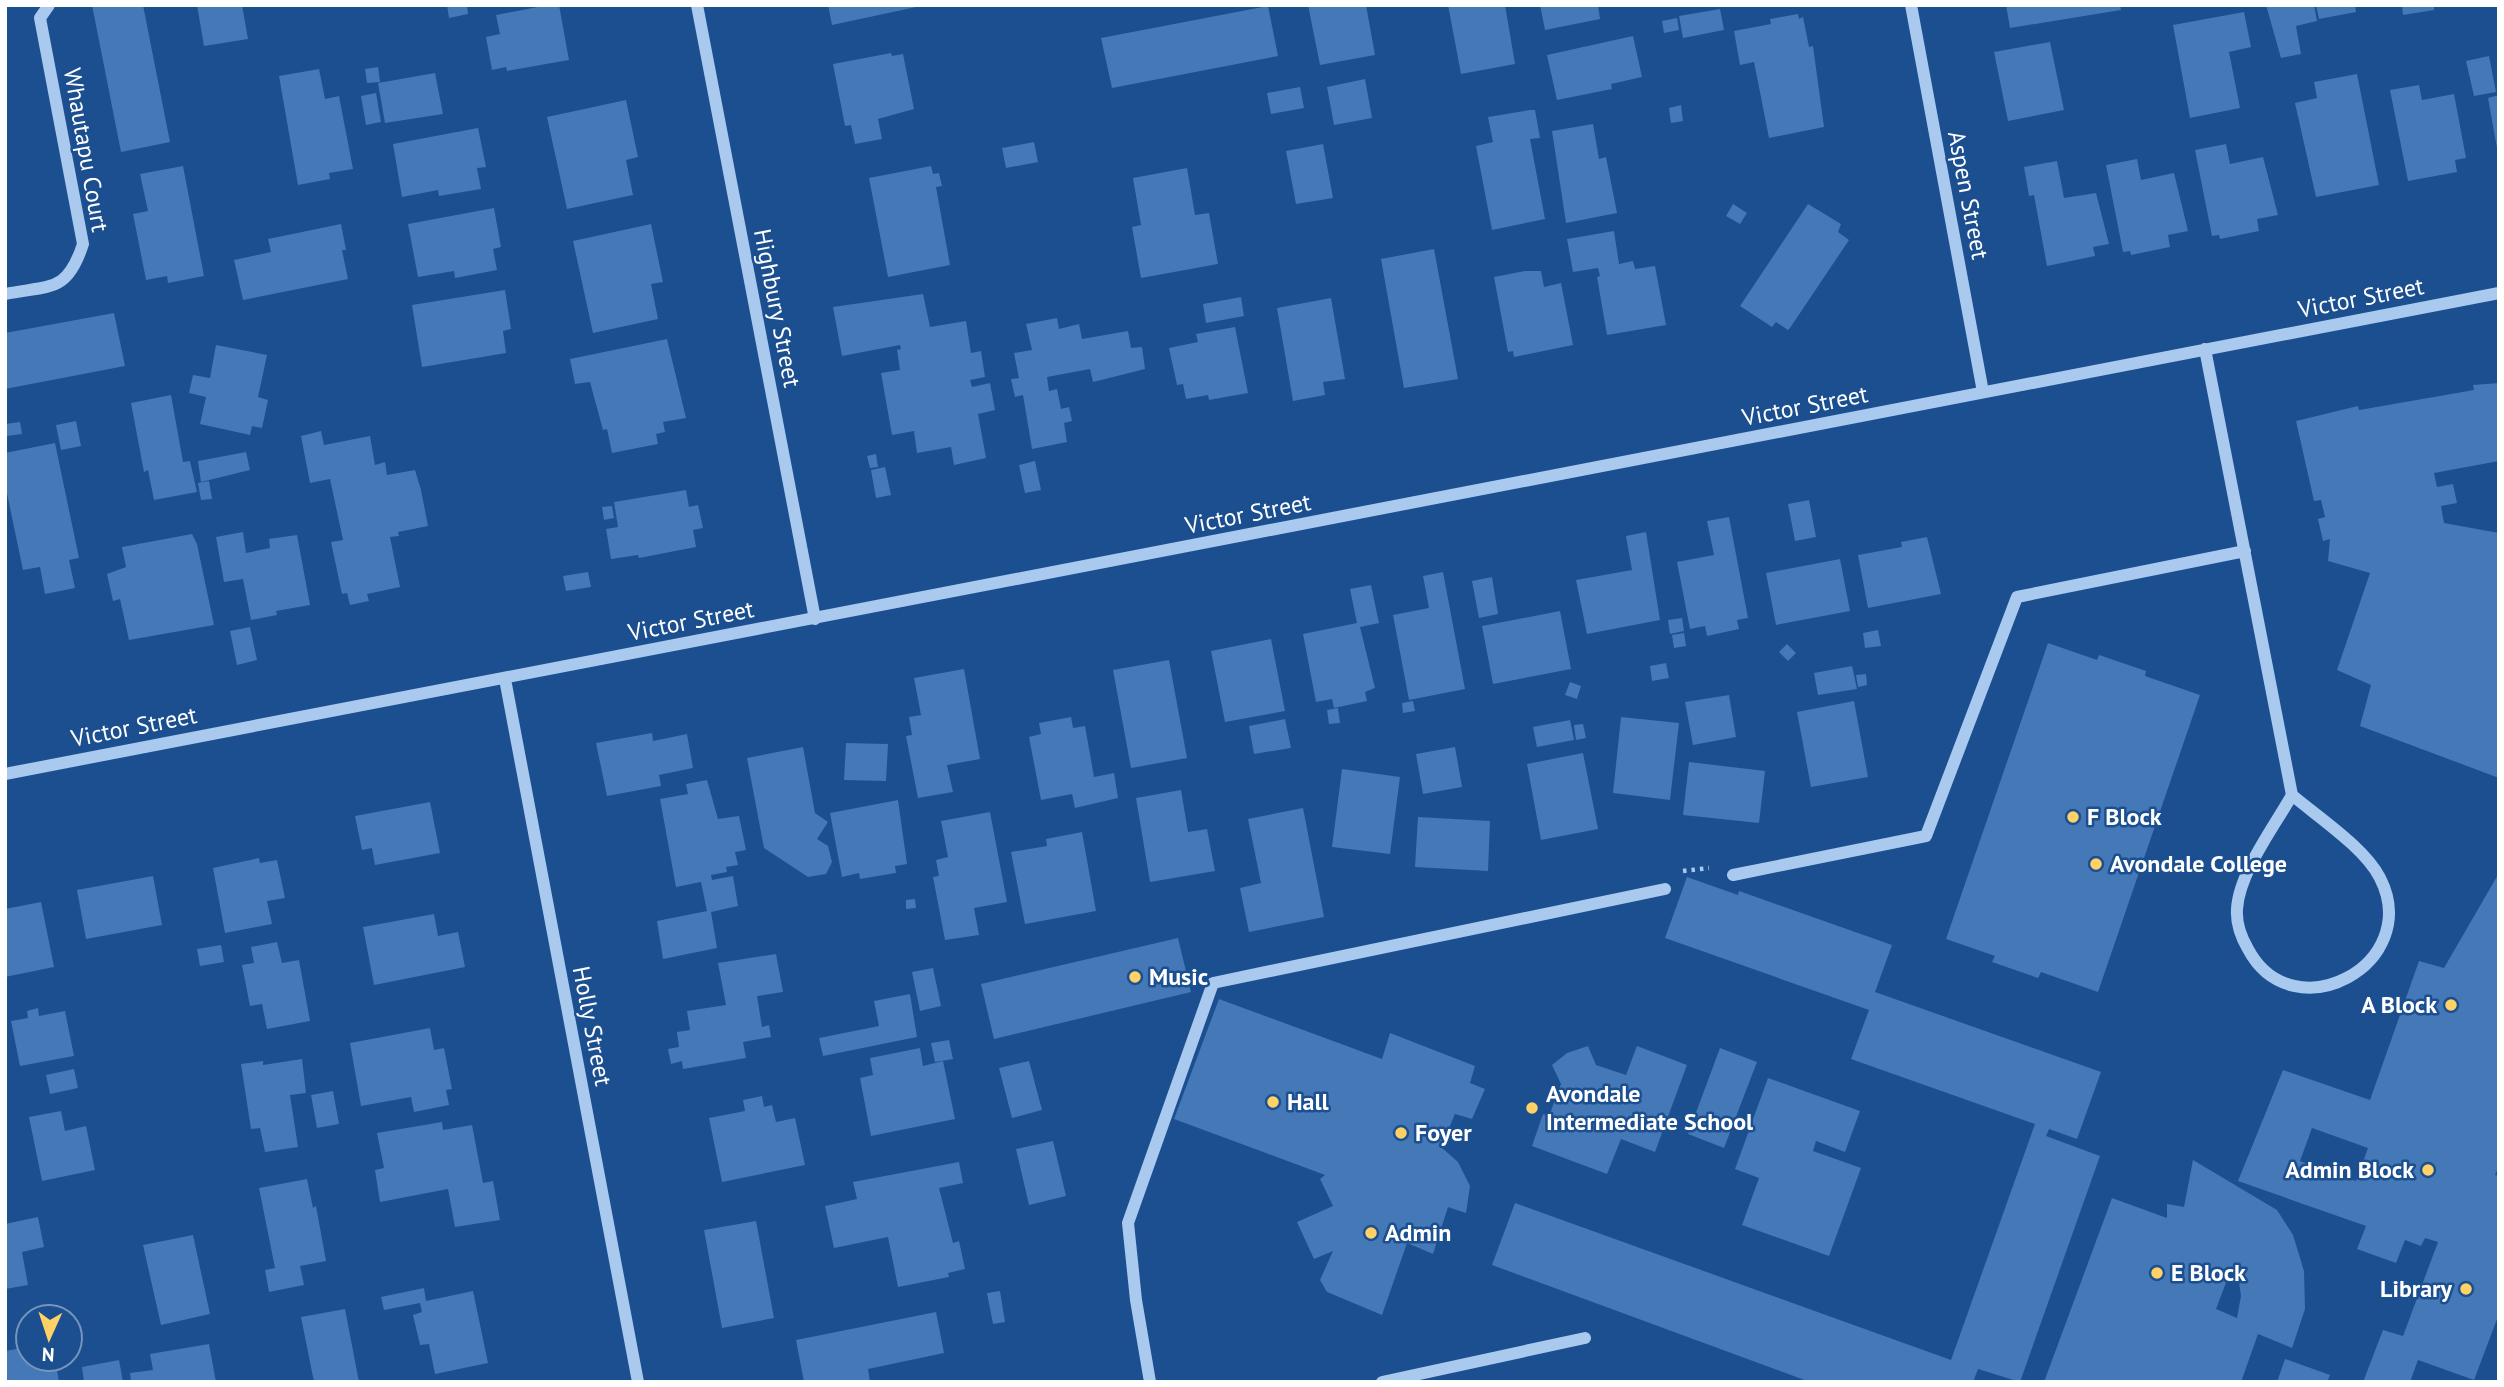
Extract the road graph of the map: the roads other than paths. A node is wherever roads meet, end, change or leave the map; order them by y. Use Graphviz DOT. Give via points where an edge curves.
graph roads {
  1 [pos="49,5"];
  2 [pos="697,5"];
  3 [pos="1911,5"];
  4 [pos="2499,293"];
  5 [pos="5,294"];
  6 [pos="2205,349"];
  7 [pos="1983,392"];
  8 [pos="2245,551"];
  9 [pos="815,619"];
  10 [pos="505,679"];
  11 [pos="5,774"];
  12 [pos="2292,795"];
  13 [pos="1733,875"];
  14 [pos="1665,890"];
  15 [pos="1585,1338"];
  16 [pos="638,1382"];
  17 [pos="1150,1382"];
  18 [pos="1382,1382"];
  1 -- 5 [label="street, Whautapu Court" via="40,18 83,244 75,270 65,282"];
  2 -- 9 [label="street, Highbury Street"];
  3 -- 7 [label="street, Aspen Street"];
  4 -- 6 [label="street, Victor Street"];
  6 -- 7 [label="street, Victor Street"];
  6 -- 8 [label="street"];
  7 -- 9 [label="street, Victor Street"];
  8 -- 12 [label="street"];
  8 -- 13 [label="street" via="2017,597 1926,836"];
  9 -- 10 [label="street, Victor Street"];
  10 -- 11 [label="street, Victor Street"];
  10 -- 16 [label="street, Holly Street"];
  12 -- 12 [label="street" via="2367,859 2381,878 2388,901 2388,925 2373,957 2346,980 2323,987 2297,986 2273,977 2253,960 2236,911 2242,885"];
  14 -- 17 [label="street" via="1213,983 1128,1223"];
  15 -- 18 [label="street"];
}
